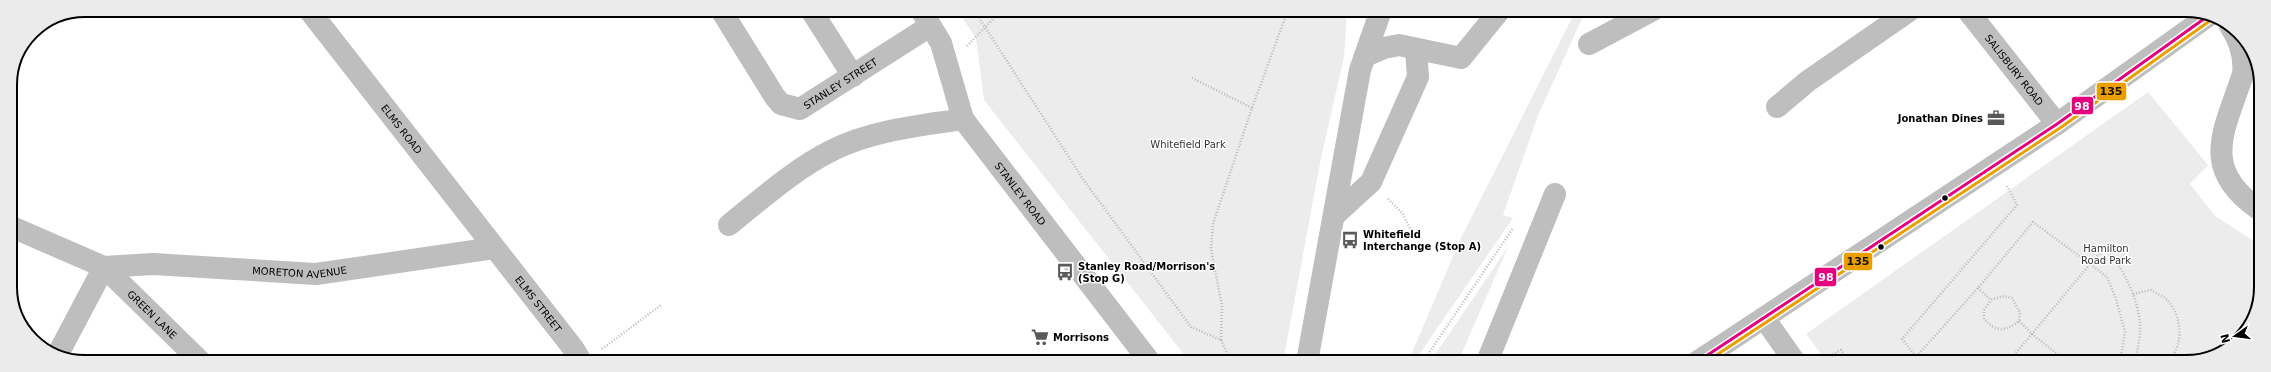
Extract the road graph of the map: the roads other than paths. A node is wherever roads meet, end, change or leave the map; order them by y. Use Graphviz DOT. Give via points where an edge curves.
graph roads {
  1 [pos="314,17"];
  2 [pos="725,17"];
  3 [pos="815,17"];
  4 [pos="1379,17"];
  5 [pos="1494,17"];
  6 [pos="1634,17"];
  7 [pos="1900,17"];
  8 [pos="1972,17"];
  9 [pos="926,18"];
  10 [pos="2204,19"];
  11 [pos="2238,42"];
  12 [pos="1589,44"];
  13 [pos="1416,50"];
  14 [pos="1365,56"];
  15 [pos="853,76"];
  16 [pos="1777,107"];
  17 [pos="963,119"];
  18 [pos="2057,124"];
  19 [pos="1555,194"];
  20 [pos="2254,205"];
  21 [pos="1334,216"];
  22 [pos="729,225"];
  23 [pos="17,229"];
  24 [pos="494,248"];
  25 [pos="104,267"];
  26 [pos="1764,318"];
  27 [pos="60,350"];
  28 [pos="194,355"];
  29 [pos="586,355"];
  30 [pos="1145,355"];
  31 [pos="1308,355"];
  32 [pos="1490,355"];
  33 [pos="1708,355"];
  34 [pos="1790,355"];
  1 -- 24 [label="main road, ELMS ROAD"];
  2 -- 15 [label="main road, STANLEY STREET" via="775,97 782,104 800,109"];
  3 -- 15 [label="main road"];
  4 -- 14 [label="main road"];
  5 -- 13 [label="main road" via="1461,58"];
  6 -- 12 [label="main road"];
  7 -- 16 [label="main road" via="1808,81"];
  8 -- 18 [label="main road, SALISBURY ROAD"];
  9 -- 15 [label="main road, STANLEY STREET"];
  9 -- 17 [label="main road, STANLEY ROAD" via="949,65"];
  10 -- 18 [label="main road"];
  11 -- 20 [label="main road" via="2244,65 2243,74 2224,133 2221,162 2232,187"];
  13 -- 14 [label="main road" via="1399,45"];
  13 -- 21 [label="main road" via="1418,76 1371,182"];
  14 -- 21 [label="main road" via="1360,70"];
  17 -- 22 [label="main road" via="882,133 833,150 779,185"];
  17 -- 30 [label="main road, STANLEY ROAD"];
  18 -- 26 [label="main road"];
  19 -- 32 [label="main road"];
  21 -- 31 [label="main road"];
  23 -- 25 [label="main road"];
  24 -- 25 [label="main road, MORETON AVENUE" via="316,274 153,264"];
  24 -- 29 [label="main road, ELMS STREET" via="573,348"];
  25 -- 27 [label="main road"];
  25 -- 28 [label="main road, GREEN LANE"];
  26 -- 33 [label="main road"];
  26 -- 34 [label="main road"];
}
